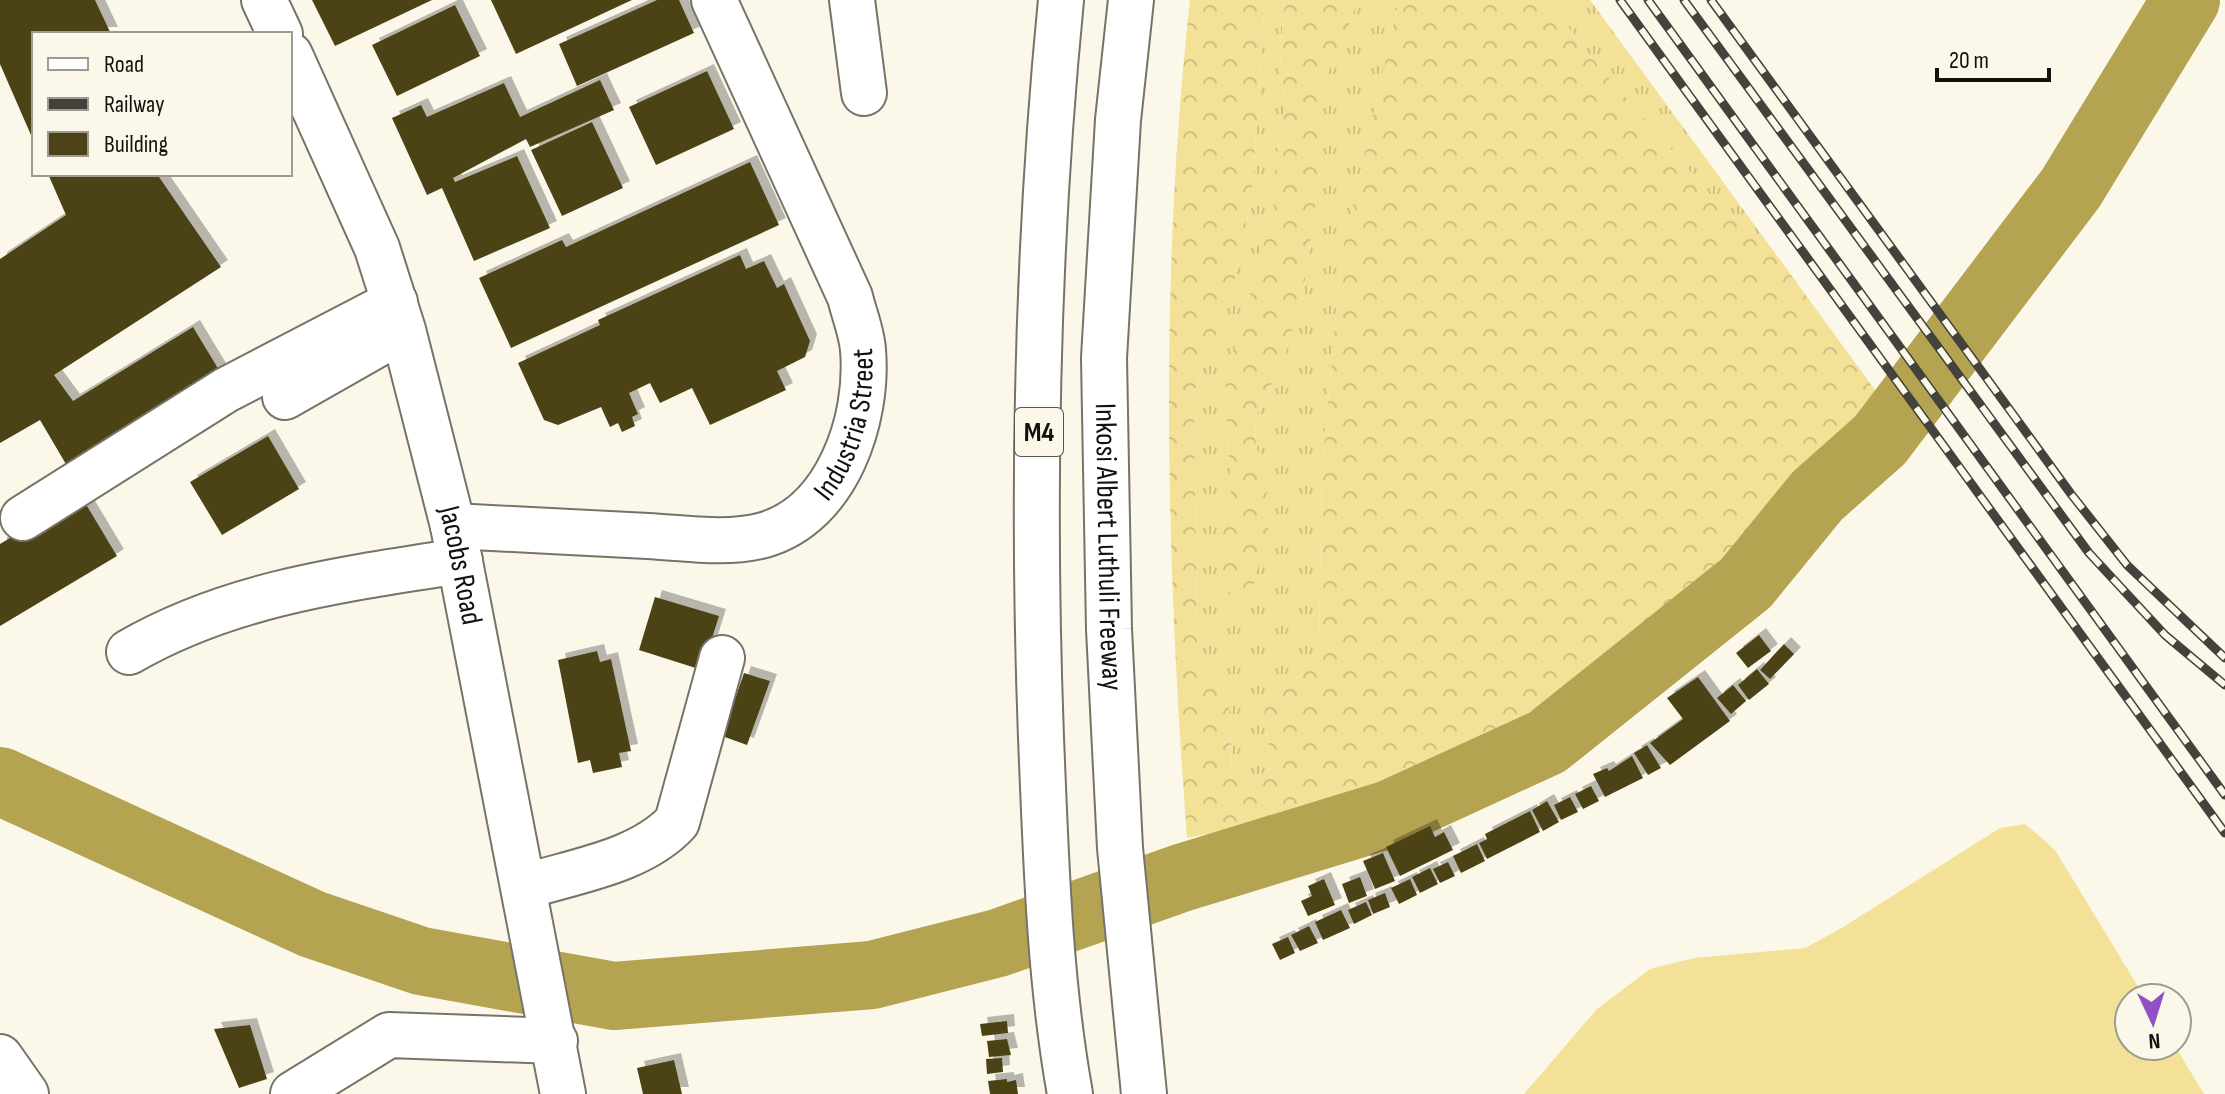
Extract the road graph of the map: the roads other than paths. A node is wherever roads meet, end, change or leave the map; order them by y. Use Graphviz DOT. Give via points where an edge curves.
graph roads {
  1 [pos="264,0"];
  2 [pos="714,0"];
  3 [pos="852,0"];
  4 [pos="1061,0"];
  5 [pos="1131,0"];
  6 [pos="279,32"];
  7 [pos="292,59"];
  8 [pos="864,93"];
  9 [pos="399,316"];
  10 [pos="285,397"];
  11 [pos="23,518"];
  12 [pos="456,543"];
  13 [pos="129,652"];
  14 [pos="722,658"];
  15 [pos="527,908"];
  16 [pos="553,1030"];
  17 [pos="0,1057"];
  18 [pos="26,1094"];
  19 [pos="293,1094"];
  20 [pos="563,1094"];
  21 [pos="1070,1094"];
  22 [pos="1144,1094"];
  1 -- 6 [label="main road"];
  2 -- 12 [label="main road, Industria Street" via="850,297 863,349 863,395 850,445 804,515 764,535"];
  3 -- 8 [label="main road"];
  4 -- 21 [label="main road, M4" via="1040,298 1037,628 1046,864 1059,1035"];
  5 -- 22 [label="main road, Inkosi Albert Luthuli Freeway / M4" via="1104,358 1120,848"];
  7 -- 9 [label="main road, Jacobs Road" via="377,248"];
  9 -- 10 [label="main road"];
  9 -- 11 [label="main road" via="226,390"];
  9 -- 12 [label="main road, Jacobs Road"];
  12 -- 13 [label="main road, Industria Street" via="197,617"];
  12 -- 15 [label="main road, Jacobs Road"];
  14 -- 15 [label="main road" via="677,822 662,839"];
  15 -- 16 [label="main road, Jacobs Road"];
  16 -- 19 [label="main road" via="389,1035"];
  16 -- 20 [label="main road, Jacobs Road"];
  17 -- 18 [label="main road"];
}
